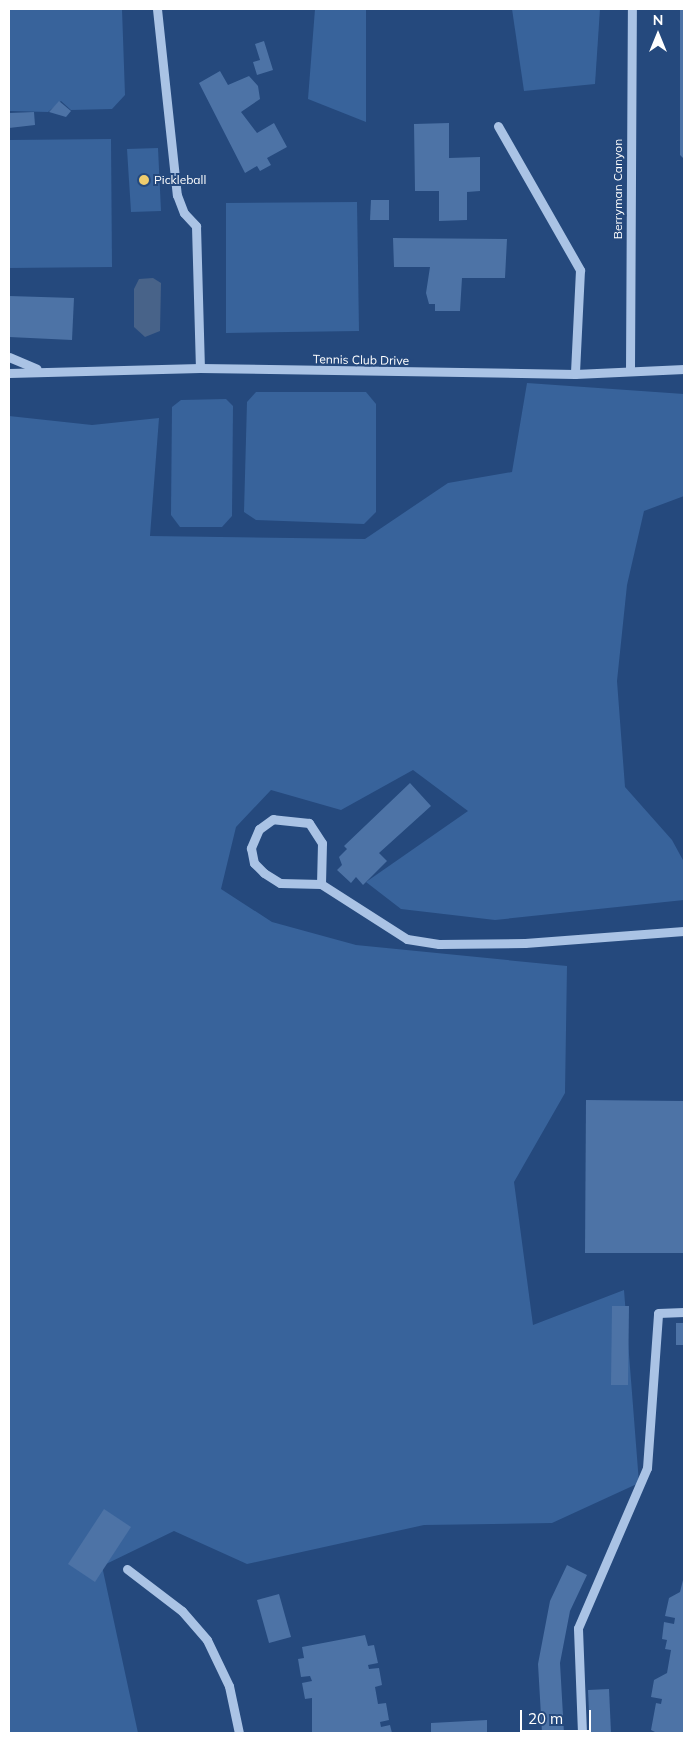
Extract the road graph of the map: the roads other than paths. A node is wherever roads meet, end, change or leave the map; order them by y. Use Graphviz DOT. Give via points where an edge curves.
graph roads {
  1 [pos="157,9"];
  2 [pos="632,9"];
  3 [pos="498,126"];
  4 [pos="9,357"];
  5 [pos="200,368"];
  6 [pos="37,369"];
  7 [pos="684,369"];
  8 [pos="630,370"];
  9 [pos="9,373"];
  10 [pos="575,374"];
  11 [pos="320,884"];
  12 [pos="684,932"];
  13 [pos="684,1312"];
  14 [pos="127,1569"];
  15 [pos="239,1733"];
  16 [pos="582,1733"];
  1 -- 5 [label="street" via="177,194 184,213 196,226"];
  2 -- 8 [label="street, Berryman Canyon"];
  3 -- 10 [label="street" via="580,270"];
  4 -- 6 [label="street"];
  5 -- 6 [label="street, Tennis Club Drive"];
  5 -- 10 [label="street, Tennis Club Drive"];
  6 -- 9 [label="street, Tennis Club Drive"];
  7 -- 8 [label="street, Tennis Club Drive"];
  8 -- 10 [label="street, Tennis Club Drive"];
  11 -- 11 [label="street" via="280,883 264,873 254,863 251,848 260,829 273,819 309,823 322,843"];
  11 -- 12 [label="street" via="407,939 439,944"];
  13 -- 16 [label="street" via="658,1313 647,1468 578,1628"];
  14 -- 15 [label="street" via="182,1611 207,1640 229,1686"];
}
